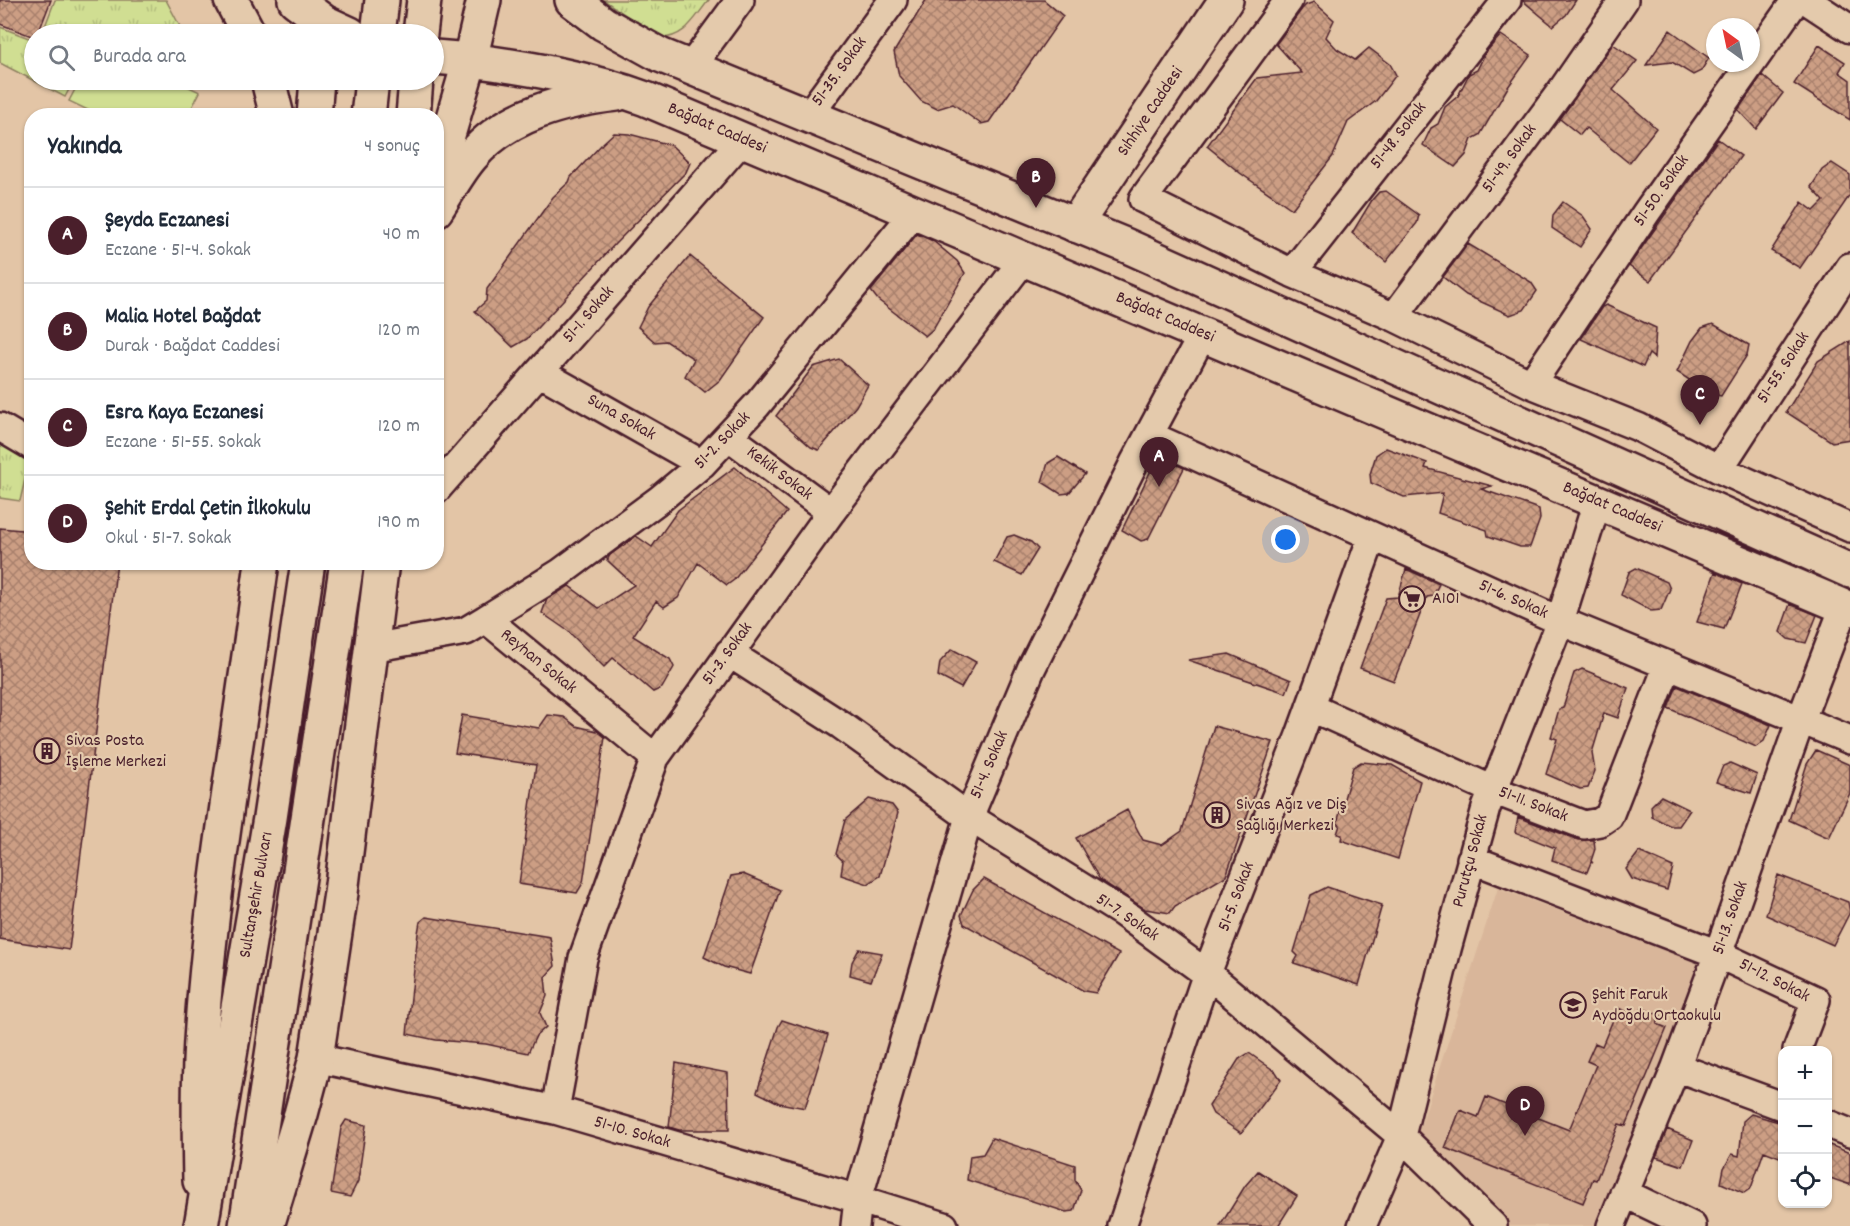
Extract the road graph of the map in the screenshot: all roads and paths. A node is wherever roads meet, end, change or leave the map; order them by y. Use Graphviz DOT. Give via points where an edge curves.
graph roads {
  1 [pos="231,0"];
  2 [pos="295,0"];
  3 [pos="382,0"];
  4 [pos="424,0"];
  5 [pos="484,0"];
  6 [pos="572,0"];
  7 [pos="740,0"];
  8 [pos="893,0"];
  9 [pos="1226,0"];
  10 [pos="1289,0"];
  11 [pos="1507,0"];
  12 [pos="1624,0"];
  13 [pos="1796,0"];
  14 [pos="1806,0"];
  15 [pos="331,23"];
  16 [pos="244,24"];
  17 [pos="379,24"];
  18 [pos="421,24"];
  19 [pos="1850,30"];
  20 [pos="444,58"];
  21 [pos="470,60"];
  22 [pos="690,68"];
  23 [pos="270,90"];
  24 [pos="316,90"];
  25 [pos="371,90"];
  26 [pos="415,90"];
  27 [pos="628,93"];
  28 [pos="275,108"];
  29 [pos="315,108"];
  30 [pos="369,108"];
  31 [pos="414,108"];
  32 [pos="809,115"];
  33 [pos="741,140"];
  34 [pos="444,149"];
  35 [pos="444,198"];
  36 [pos="914,213"];
  37 [pos="1075,225"];
  38 [pos="1024,259"];
  39 [pos="1850,267"];
  40 [pos="1292,273"];
  41 [pos="1394,317"];
  42 [pos="1203,334"];
  43 [pos="539,372"];
  44 [pos="1532,384"];
  45 [pos="0,427"];
  46 [pos="1149,435"];
  47 [pos="728,436"];
  48 [pos="24,441"];
  49 [pos="702,464"];
  50 [pos="1719,469"];
  51 [pos="444,481"];
  52 [pos="1597,502"];
  53 [pos="831,512"];
  54 [pos="1850,528"];
  55 [pos="1372,537"];
  56 [pos="257,570"];
  57 [pos="307,570"];
  58 [pos="346,570"];
  59 [pos="381,570"];
  60 [pos="1850,571"];
  61 [pos="1847,608"];
  62 [pos="486,619"];
  63 [pos="1560,621"];
  64 [pos="371,648"];
  65 [pos="729,653"];
  66 [pos="1668,664"];
  67 [pos="1310,707"];
  68 [pos="1801,719"];
  69 [pos="1850,740"];
  70 [pos="655,758"];
  71 [pos="1493,790"];
  72 [pos="969,817"];
  73 [pos="1471,859"];
  74 [pos="1718,954"];
  75 [pos="1207,973"];
  76 [pos="1799,1046"];
  77 [pos="316,1058"];
  78 [pos="1676,1067"];
  79 [pos="1778,1098"];
  80 [pos="555,1110"];
  81 [pos="1832,1126"];
  82 [pos="1850,1133"];
  83 [pos="1401,1136"];
  84 [pos="1624,1193"];
  85 [pos="858,1199"];
  86 [pos="201,1226"];
  87 [pos="246,1226"];
  88 [pos="267,1226"];
  89 [pos="855,1226"];
  90 [pos="944,1226"];
  91 [pos="1122,1226"];
  92 [pos="1362,1226"];
  93 [pos="1493,1226"];
  94 [pos="1611,1226"];
  95 [pos="1692,1226"];
  1 -- 16 [label="main road"];
  2 -- 15 [label="main road"];
  3 -- 17 [label="main road"];
  4 -- 18 [label="main road"];
  5 -- 21 [label="main road"];
  6 -- 22 [label="main road" via="632,41"];
  7 -- 22 [label="street"];
  8 -- 32 [label="street, 51-35. Sokak"];
  9 -- 37 [label="main road, Sıhhiye Caddesi"];
  10 -- 40 [label="street" via="1143,199"];
  11 -- 40 [label="street, 51-48. Sokak"];
  12 -- 41 [label="street, 51-49. Sokak"];
  13 -- 44 [label="street, 51-50. Sokak"];
  14 -- 19 [label="street"];
  20 -- 21 [label="main road, Bağdat Caddesi"];
  21 -- 27 [label="main road, Bağdat Caddesi" via="594,81"];
  21 -- 34 [label="main road"];
  22 -- 32 [label="main road"];
  23 -- 28 [label="main road"];
  24 -- 29 [label="main road"];
  25 -- 30 [label="main road"];
  26 -- 31 [label="main road"];
  27 -- 33 [label="main road, Bağdat Caddesi"];
  27 -- 35 [label="main road" via="561,103 499,132 473,154"];
  32 -- 37 [label="main road"];
  33 -- 36 [label="main road, Bağdat Caddesi"];
  33 -- 43 [label="street, 51-1. Sokak"];
  36 -- 38 [label="main road, Bağdat Caddesi"];
  36 -- 47 [label="street, 51-2. Sokak"];
  37 -- 60 [label="main road"];
  38 -- 42 [label="main road, Bağdat Caddesi"];
  38 -- 53 [label="street, 51-3. Sokak"];
  39 -- 50 [label="street, 51-55. Sokak"];
  40 -- 41 [label="street"];
  41 -- 44 [label="street"];
  42 -- 46 [label="street, 51-4. Sokak"];
  42 -- 52 [label="main road, Bağdat Caddesi"];
  43 -- 49 [label="street, Suna Sokak"];
  43 -- 51 [label="street, 51-1. Sokak"];
  44 -- 50 [label="street" via="1638,427"];
  45 -- 48 [label="street"];
  46 -- 55 [label="street, 51-6. Sokak"];
  46 -- 72 [label="street, 51-4. Sokak" via="1031,669"];
  47 -- 49 [label="street, 51-2. Sokak"];
  47 -- 53 [label="street, Kekik Sokak"];
  49 -- 62 [label="street, 51-2. Sokak" via="560,573"];
  50 -- 54 [label="street"];
  52 -- 61 [label="main road, Bağdat Caddesi"];
  52 -- 63 [label="street, Purutçu Sokak"];
  53 -- 65 [label="street, 51-3. Sokak"];
  55 -- 63 [label="street, 51-6. Sokak"];
  55 -- 67 [label="street, 51-5. Sokak"];
  56 -- 86 [label="main road" via="204,996 199,1101"];
  57 -- 86 [label="main road, Sultanşehir Bulvarı" via="270,818"];
  58 -- 87 [label="main road, Sultanşehir Bulvarı"];
  59 -- 64 [label="main road"];
  61 -- 68 [label="street, 51-13. Sokak"];
  62 -- 64 [label="street, Reyhan Sokak" via="466,631"];
  62 -- 70 [label="street, Reyhan Sokak"];
  63 -- 66 [label="street, 51-6. Sokak"];
  63 -- 71 [label="street, Purutçu Sokak"];
  64 -- 77 [label="main road"];
  65 -- 70 [label="street, 51-3. Sokak"];
  65 -- 72 [label="street, 51-7. Sokak" via="841,725"];
  66 -- 68 [label="street, 51-6. Sokak"];
  66 -- 71 [label="street, 51-11. Sokak" via="1609,816 1584,825"];
  67 -- 71 [label="street, 51-11. Sokak"];
  67 -- 75 [label="street, 51-5. Sokak"];
  68 -- 69 [label="street, 51-6. Sokak"];
  68 -- 74 [label="street, 51-13. Sokak"];
  70 -- 80 [label="street, 51-3. Sokak" via="583,958"];
  71 -- 73 [label="street, Purutçu Sokak"];
  72 -- 75 [label="street, 51-7. Sokak" via="1122,912"];
  72 -- 85 [label="street, 51-4. Sokak"];
  73 -- 74 [label="street"];
  73 -- 83 [label="street, Purutçu Sokak"];
  74 -- 76 [label="street, 51-12. Sokak" via="1816,1000"];
  74 -- 78 [label="street, 51-13. Sokak"];
  75 -- 83 [label="street, 51-7. Sokak"];
  75 -- 91 [label="street, 51-5. Sokak"];
  77 -- 80 [label="street, 51-10. Sokak"];
  77 -- 88 [label="main road"];
  78 -- 79 [label="street"];
  78 -- 84 [label="street, 51-13. Sokak"];
  80 -- 85 [label="street, 51-10. Sokak"];
  81 -- 82 [label="street"];
  83 -- 92 [label="street, Purutçu Sokak"];
  83 -- 93 [label="street, 51-7. Sokak"];
  84 -- 94 [label="street, 51-13. Sokak"];
  84 -- 95 [label="street"];
  85 -- 89 [label="street, 51-4. Sokak"];
  85 -- 90 [label="street, 51-10. Sokak"];
}
